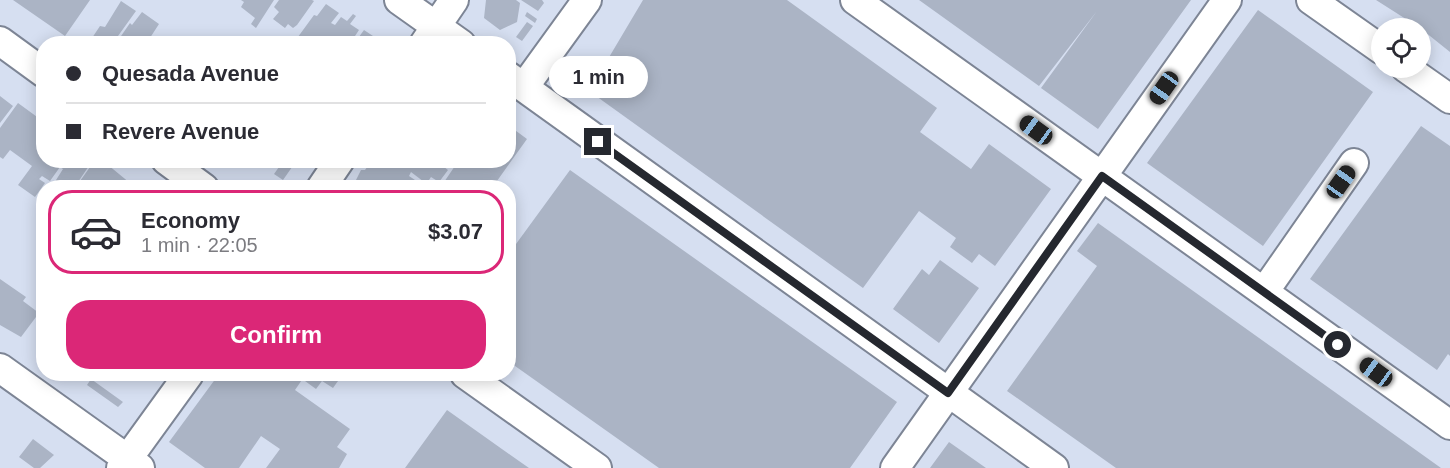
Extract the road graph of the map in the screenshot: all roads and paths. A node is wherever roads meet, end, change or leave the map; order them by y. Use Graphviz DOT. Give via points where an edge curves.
graph roads {
  1 [pos="399,0"];
  2 [pos="454,0"];
  3 [pos="587,0"];
  4 [pos="855,0"];
  5 [pos="1227,0"];
  6 [pos="1311,0"];
  7 [pos="430,35"];
  8 [pos="0,41"];
  9 [pos="1371,42"];
  10 [pos="36,67"];
  11 [pos="1420,78"];
  12 [pos="516,82"];
  13 [pos="1450,99"];
  14 [pos="1354,164"];
  15 [pos="177,168"];
  16 [pos="1102,176"];
  17 [pos="193,180"];
  18 [pos="1264,292"];
  19 [pos="0,368"];
  20 [pos="184,381"];
  21 [pos="475,381"];
  22 [pos="948,393"];
  23 [pos="1450,425"];
  24 [pos="130,465"];
  25 [pos="597,468"];
  26 [pos="895,468"];
  27 [pos="1054,468"];
  1 -- 7 [label="street"];
  2 -- 7 [label="street"];
  3 -- 12 [label="street"];
  4 -- 16 [label="street"];
  5 -- 16 [label="street"];
  6 -- 9 [label="street"];
  8 -- 10 [label="street"];
  11 -- 13 [label="street"];
  12 -- 22 [label="street"];
  14 -- 18 [label="street"];
  15 -- 17 [label="street"];
  16 -- 18 [label="street"];
  16 -- 22 [label="street"];
  18 -- 23 [label="street"];
  19 -- 24 [label="street"];
  20 -- 24 [label="street"];
  21 -- 25 [label="street"];
  22 -- 26 [label="street"];
  22 -- 27 [label="street"];
}
